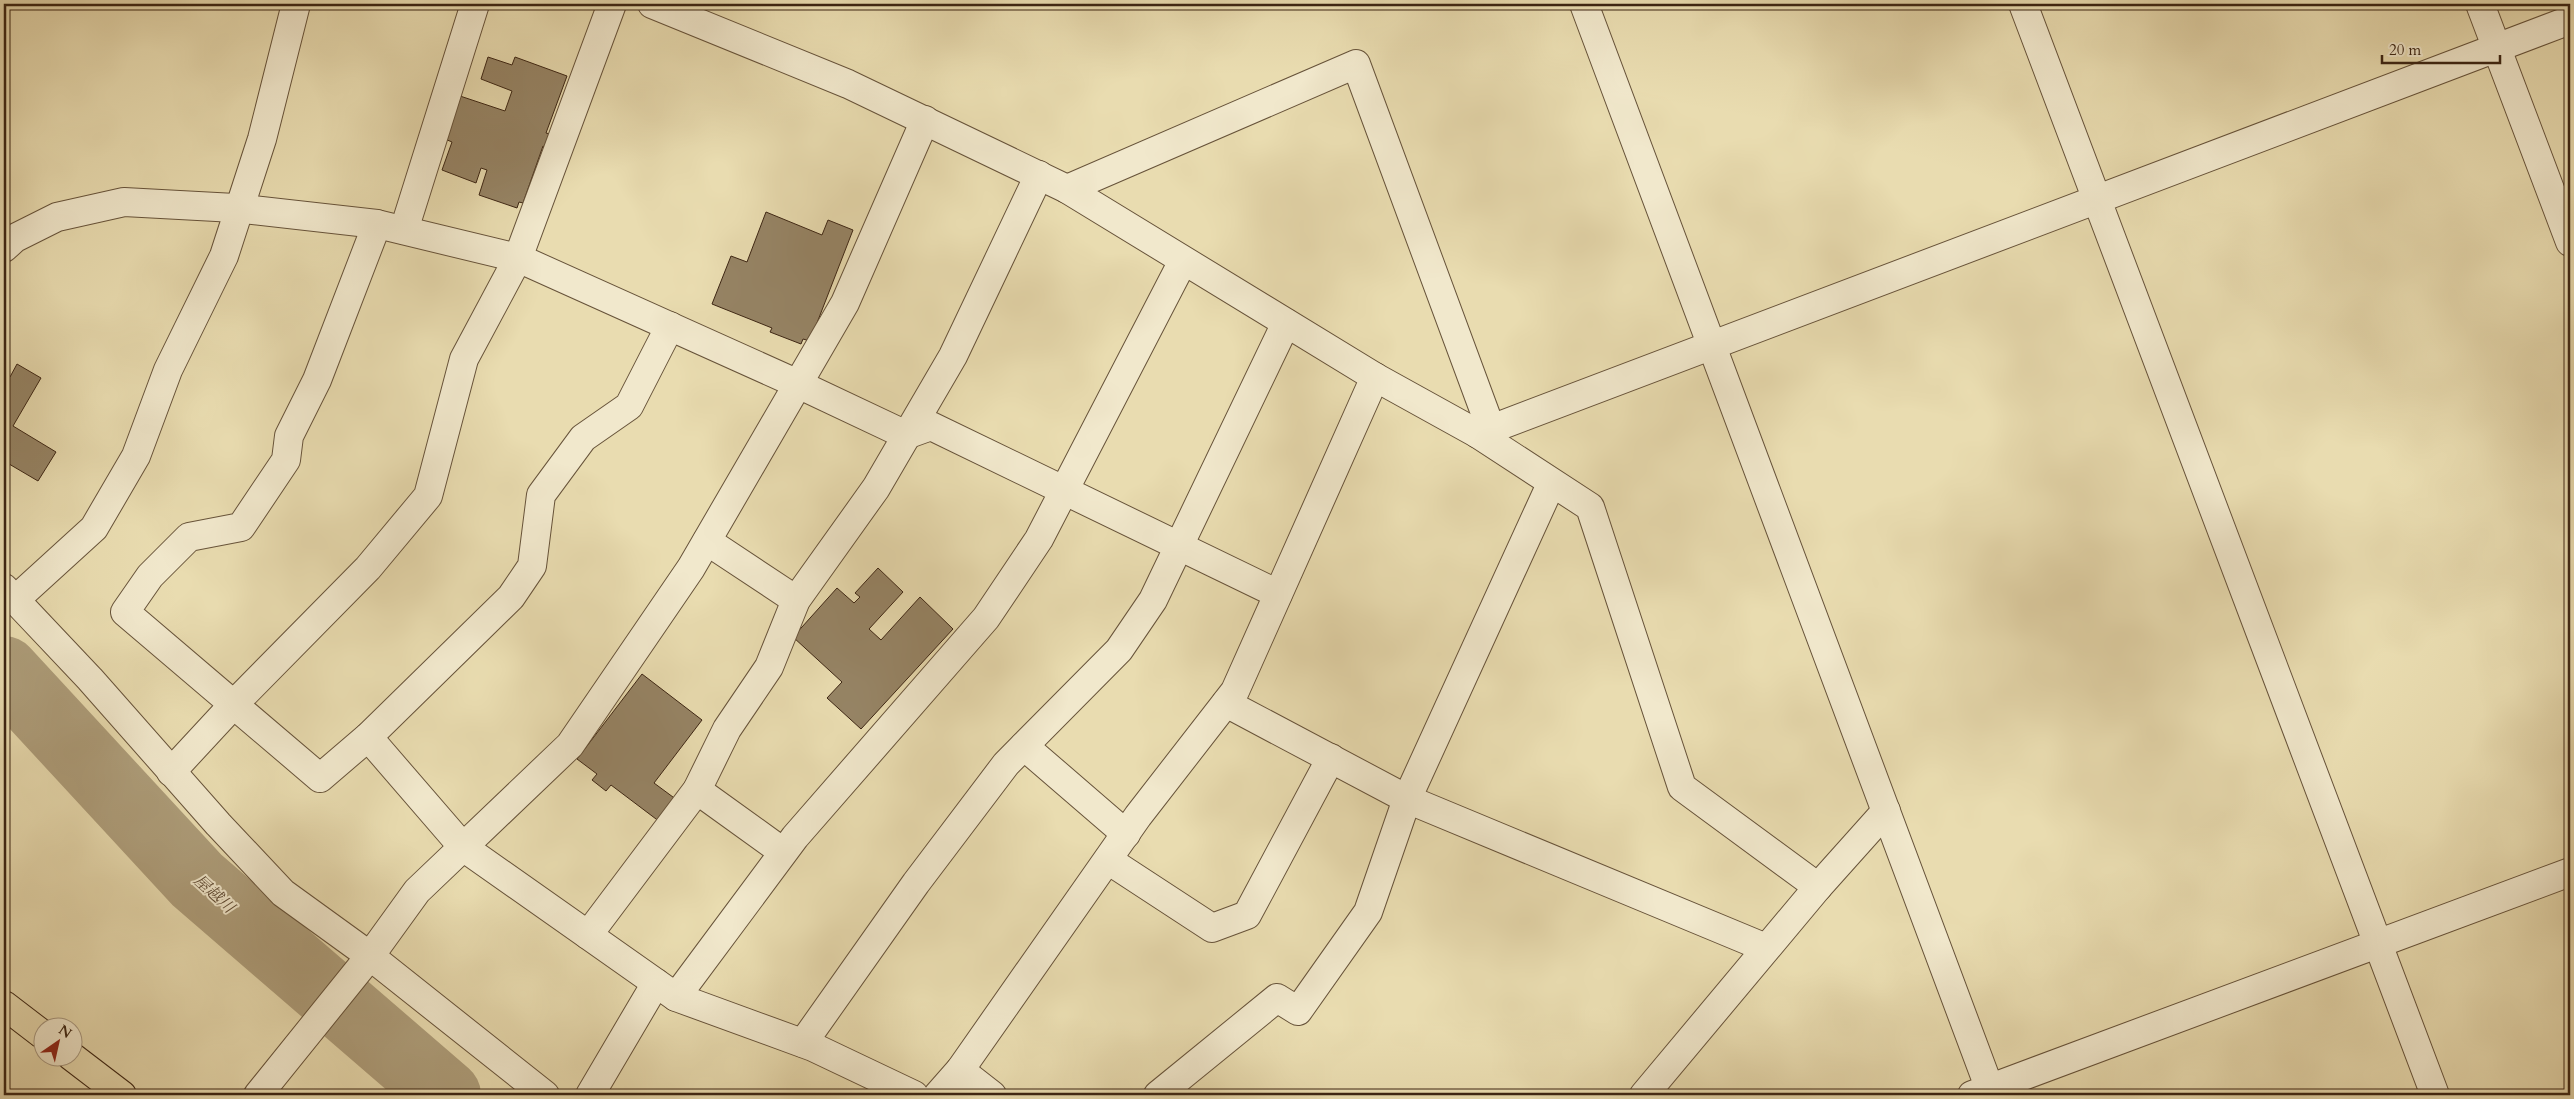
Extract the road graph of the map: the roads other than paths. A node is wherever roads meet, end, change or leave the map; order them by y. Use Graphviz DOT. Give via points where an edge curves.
graph roads {
  1 [pos="296,4"];
  2 [pos="475,4"];
  3 [pos="612,4"];
  4 [pos="652,4"];
  5 [pos="1584,4"];
  6 [pos="2023,4"];
  7 [pos="2480,4"];
  8 [pos="2570,20"];
  9 [pos="2497,48"];
  10 [pos="925,120"];
  11 [pos="1039,175"];
  12 [pos="1067,189"];
  13 [pos="2097,200"];
  14 [pos="239,209"];
  15 [pos="377,224"];
  16 [pos="404,230"];
  17 [pos="8,238"];
  18 [pos="2570,242"];
  19 [pos="518,258"];
  20 [pos="1183,261"];
  21 [pos="1286,323"];
  22 [pos="670,326"];
  23 [pos="1712,346"];
  24 [pos="1375,377"];
  25 [pos="798,384"];
  26 [pos="1484,432"];
  27 [pos="906,435"];
  28 [pos="1551,484"];
  29 [pos="1064,490"];
  30 [pos="707,541"];
  31 [pos="1179,546"];
  32 [pos="9,594"];
  33 [pos="1278,594"];
  34 [pos="796,600"];
  35 [pos="1226,703"];
  36 [pos="234,704"];
  37 [pos="368,737"];
  38 [pos="1024,746"];
  39 [pos="1331,758"];
  40 [pos="171,772"];
  41 [pos="697,790"];
  42 [pos="1407,798"];
  43 [pos="1886,812"];
  44 [pos="1126,834"];
  45 [pos="463,847"];
  46 [pos="783,852"];
  47 [pos="1108,860"];
  48 [pos="2570,872"];
  49 [pos="1818,887"];
  50 [pos="588,935"];
  51 [pos="2378,944"];
  52 [pos="1766,948"];
  53 [pos="363,963"];
  54 [pos="666,990"];
  55 [pos="4,1005"];
  56 [pos="32,1026"];
  57 [pos="803,1043"];
  58 [pos="82,1064"];
  59 [pos="960,1070"];
  60 [pos="1985,1093"];
  61 [pos="122,1095"];
  62 [pos="258,1095"];
  63 [pos="545,1095"];
  64 [pos="590,1095"];
  65 [pos="914,1095"];
  66 [pos="938,1095"];
  67 [pos="992,1095"];
  68 [pos="1158,1095"];
  69 [pos="1644,1095"];
  70 [pos="2436,1095"];
  1 -- 14 [label="street" via="262,139"];
  2 -- 16 [label="street"];
  3 -- 19 [label="street"];
  4 -- 10 [label="street" via="848,84"];
  5 -- 23 [label="street"];
  6 -- 13 [label="street"];
  7 -- 9 [label="street"];
  8 -- 9 [label="street"];
  9 -- 13 [label="street"];
  9 -- 18 [label="street"];
  10 -- 11 [label="street"];
  10 -- 25 [label="street" via="845,302"];
  11 -- 12 [label="street"];
  11 -- 27 [label="street" via="952,356"];
  12 -- 20 [label="street"];
  12 -- 26 [label="street" via="1356,64"];
  13 -- 23 [label="street"];
  13 -- 51 [label="street"];
  14 -- 15 [label="street"];
  14 -- 17 [label="street" via="124,202 57,217"];
  14 -- 32 [label="street" via="224,256 168,370 136,456 94,528"];
  15 -- 16 [label="street"];
  15 -- 36 [label="street" via="316,380 289,436 286,460 241,527 189,537 150,576 125,612"];
  16 -- 19 [label="street"];
  19 -- 22 [label="street"];
  19 -- 36 [label="street" via="464,359 428,496 368,568"];
  20 -- 21 [label="street"];
  20 -- 29 [label="street"];
  21 -- 24 [label="street"];
  21 -- 31 [label="street"];
  22 -- 25 [label="street"];
  22 -- 37 [label="street" via="629,406 583,438 541,494 532,566 511,597"];
  23 -- 26 [label="street"];
  23 -- 43 [label="street"];
  24 -- 26 [label="street"];
  24 -- 33 [label="street"];
  25 -- 27 [label="street"];
  25 -- 30 [label="street"];
  26 -- 28 [label="street"];
  27 -- 29 [label="street" via="931,426"];
  27 -- 34 [label="street" via="876,488"];
  28 -- 42 [label="street"];
  28 -- 49 [label="street" via="1590,507 1682,787"];
  29 -- 31 [label="street"];
  29 -- 46 [label="street" via="1039,539 986,618"];
  30 -- 34 [label="street"];
  30 -- 45 [label="street" via="570,745"];
  31 -- 33 [label="street"];
  31 -- 38 [label="street" via="1153,600 1119,650"];
  32 -- 40 [label="street" via="90,679"];
  33 -- 35 [label="street"];
  34 -- 41 [label="street" via="769,667 727,730"];
  35 -- 39 [label="street"];
  35 -- 44 [label="street"];
  36 -- 37 [label="street" via="320,778"];
  36 -- 40 [label="street"];
  37 -- 45 [label="street"];
  38 -- 44 [label="street"];
  38 -- 57 [label="street" via="1006,764 916,883"];
  39 -- 42 [label="street"];
  39 -- 47 [label="street" via="1247,915 1212,928"];
  40 -- 53 [label="street" via="283,893"];
  41 -- 46 [label="street"];
  41 -- 50 [label="street"];
  42 -- 52 [label="street"];
  42 -- 68 [label="street" via="1368,912 1298,1011 1277,998"];
  43 -- 49 [label="street"];
  43 -- 60 [label="street"];
  44 -- 47 [label="street"];
  45 -- 50 [label="street"];
  45 -- 53 [label="street" via="417,891"];
  46 -- 54 [label="street"];
  47 -- 59 [label="street"];
  48 -- 51 [label="street"];
  49 -- 52 [label="street"];
  50 -- 54 [label="street"];
  51 -- 60 [label="street"];
  51 -- 70 [label="street"];
  52 -- 69 [label="street"];
  53 -- 62 [label="street"];
  53 -- 63 [label="street"];
  54 -- 57 [label="street"];
  54 -- 64 [label="street"];
  55 -- 56 [label="main road"];
  57 -- 65 [label="street"];
  58 -- 61 [label="main road"];
  59 -- 66 [label="street"];
  59 -- 67 [label="street"];
}
